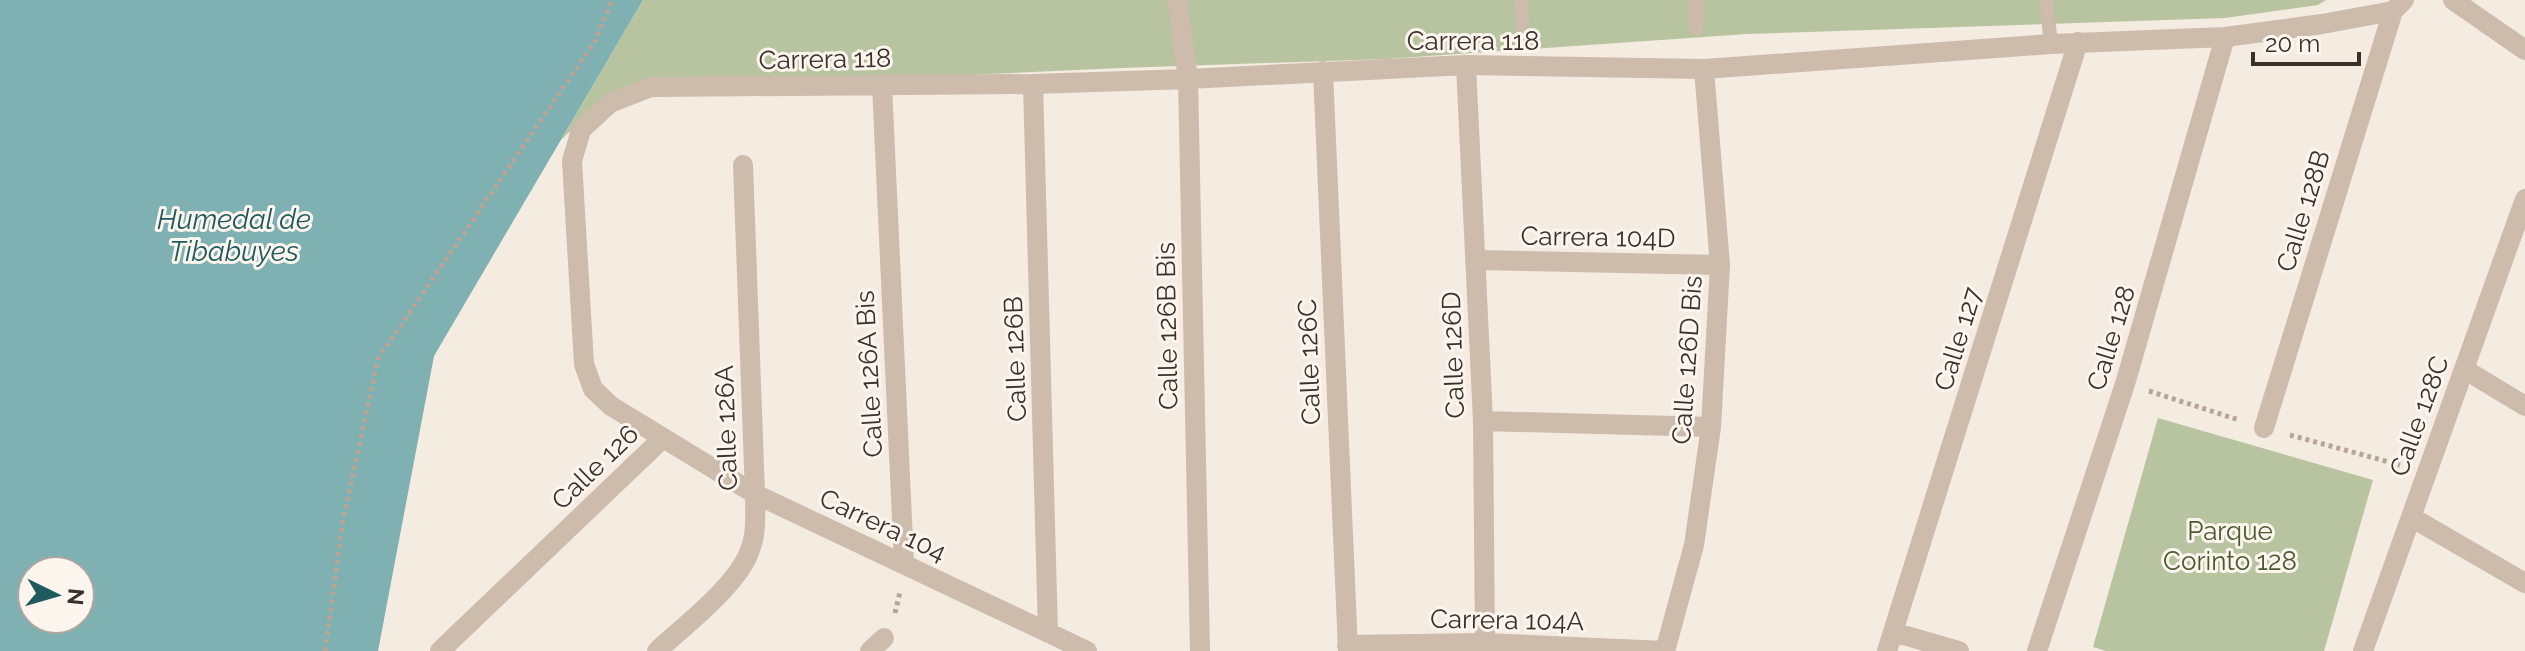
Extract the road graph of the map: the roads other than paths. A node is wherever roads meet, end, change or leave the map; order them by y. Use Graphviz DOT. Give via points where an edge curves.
graph roads {
  1 [pos="1177,0"];
  2 [pos="1521,0"];
  3 [pos="1696,0"];
  4 [pos="2046,0"];
  5 [pos="2453,0"];
  6 [pos="2398,5"];
  7 [pos="1696,28"];
  8 [pos="2225,37"];
  9 [pos="1524,42"];
  10 [pos="2078,42"];
  11 [pos="2051,44"];
  12 [pos="2525,50"];
  13 [pos="1466,65"];
  14 [pos="1704,69"];
  15 [pos="1323,71"];
  16 [pos="1188,79"];
  17 [pos="1033,84"];
  18 [pos="882,85"];
  19 [pos="572,161"];
  20 [pos="743,165"];
  21 [pos="2525,199"];
  22 [pos="2520,231"];
  23 [pos="1475,260"];
  24 [pos="1720,265"];
  25 [pos="2464,369"];
  26 [pos="2525,406"];
  27 [pos="1483,421"];
  28 [pos="1711,427"];
  29 [pos="2264,428"];
  30 [pos="662,439"];
  31 [pos="755,494"];
  32 [pos="2411,517"];
  33 [pos="904,563"];
  34 [pos="2525,583"];
  35 [pos="1048,633"];
  36 [pos="1890,641"];
  37 [pos="1485,643"];
  38 [pos="1348,648"];
  39 [pos="440,651"];
  40 [pos="657,651"];
  41 [pos="1087,651"];
  42 [pos="1200,651"];
  43 [pos="1665,651"];
  44 [pos="1959,651"];
  45 [pos="2037,651"];
  46 [pos="2363,651"];
  1 -- 16 [label="street, Calle 126B Bis"];
  2 -- 9 [label="lane"];
  3 -- 7 [label="lane"];
  4 -- 11 [label="lane"];
  5 -- 12 [label="street"];
  6 -- 8 [label="street, Carrera 118" via="2322,24"];
  6 -- 29 [label="street, Calle 128B"];
  8 -- 10 [label="street, Carrera 118"];
  8 -- 45 [label="street, Calle 128" via="2125,384"];
  10 -- 11 [label="street, Carrera 118"];
  10 -- 36 [label="street, Calle 127"];
  11 -- 14 [label="street, Carrera 118"];
  13 -- 14 [label="street, Carrera 118"];
  13 -- 15 [label="street, Carrera 118"];
  13 -- 23 [label="street, Calle 126D"];
  14 -- 24 [label="street, Calle 126D Bis"];
  15 -- 16 [label="street, Carrera 118"];
  15 -- 38 [label="street, Calle 126C"];
  16 -- 17 [label="street, Carrera 118"];
  16 -- 42 [label="street, Calle 126B Bis"];
  17 -- 18 [label="street, Carrera 118"];
  17 -- 35 [label="street, Calle 126B"];
  18 -- 19 [label="street, Carrera 118" via="651,87 610,103 581,130"];
  18 -- 33 [label="street, Calle 126A Bis"];
  19 -- 30 [label="street, Calle 126" via="584,364 593,389"];
  20 -- 31 [label="street, Calle 126A"];
  21 -- 22 [label="street, Calle 128C"];
  22 -- 25 [label="street, Calle 128C"];
  23 -- 24 [label="street, Carrera 104D"];
  23 -- 27 [label="street, Calle 126D"];
  24 -- 28 [label="street, Calle 126D Bis"];
  25 -- 26 [label="street"];
  25 -- 32 [label="street, Calle 128C"];
  27 -- 28 [label="street"];
  27 -- 37 [label="street, Calle 126D"];
  28 -- 43 [label="street, Calle 126D Bis" via="1694,545"];
  30 -- 31 [label="street, Carrera 104"];
  30 -- 39 [label="street, Calle 126"];
  31 -- 33 [label="street, Carrera 104"];
  31 -- 40 [label="street, Calle 126A" via="750,550 736,577"];
  32 -- 34 [label="street"];
  32 -- 46 [label="street, Calle 128C"];
  33 -- 35 [label="street, Carrera 104"];
  35 -- 41 [label="street, Carrera 104"];
  36 -- 44 [label="street"];
  37 -- 38 [label="street, Carrera 104A"];
  37 -- 43 [label="street, Carrera 104A"];
}
